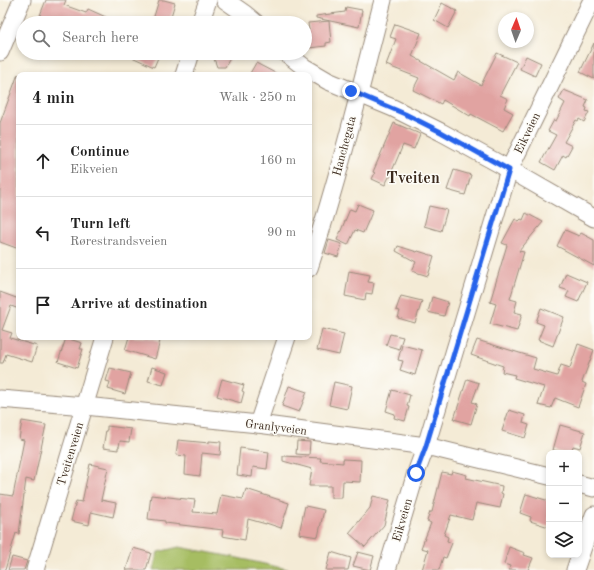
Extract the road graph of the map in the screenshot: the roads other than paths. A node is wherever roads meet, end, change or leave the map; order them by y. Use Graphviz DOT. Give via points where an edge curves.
graph roads {
  1 [pos="208,0"];
  2 [pos="225,0"];
  3 [pos="383,0"];
  4 [pos="592,0"];
  5 [pos="20,4"];
  6 [pos="202,16"];
  7 [pos="247,16"];
  8 [pos="0,52"];
  9 [pos="189,60"];
  10 [pos="295,60"];
  11 [pos="185,72"];
  12 [pos="359,94"];
  13 [pos="509,170"];
  14 [pos="594,218"];
  15 [pos="312,259"];
  16 [pos="104,340"];
  17 [pos="285,340"];
  18 [pos="0,399"];
  19 [pos="85,406"];
  20 [pos="258,424"];
  21 [pos="426,446"];
  22 [pos="546,475"];
  23 [pos="582,485"];
  24 [pos="594,488"];
  25 [pos="594,515"];
  26 [pos="35,570"];
  27 [pos="387,570"];
  28 [pos="575,570"];
  1 -- 6 [label="street"];
  2 -- 7 [label="street"];
  3 -- 12 [label="street, Hanchegata"];
  4 -- 13 [label="street, Eikveien"];
  5 -- 8 [label="street"];
  9 -- 11 [label="street"];
  10 -- 12 [label="street" via="328,81"];
  12 -- 13 [label="street" via="441,132"];
  12 -- 15 [label="street, Hanchegata"];
  13 -- 14 [label="street"];
  13 -- 21 [label="street, Eikveien"];
  16 -- 19 [label="street, Tveitenveien"];
  17 -- 20 [label="street"];
  18 -- 19 [label="street, Granlyveien"];
  19 -- 20 [label="street, Granlyveien"];
  19 -- 26 [label="street, Tveitenveien"];
  20 -- 21 [label="street, Granlyveien"];
  21 -- 22 [label="street, Granlyveien"];
  21 -- 27 [label="street, Eikveien"];
  23 -- 24 [label="street"];
  25 -- 28 [label="street"];
}
